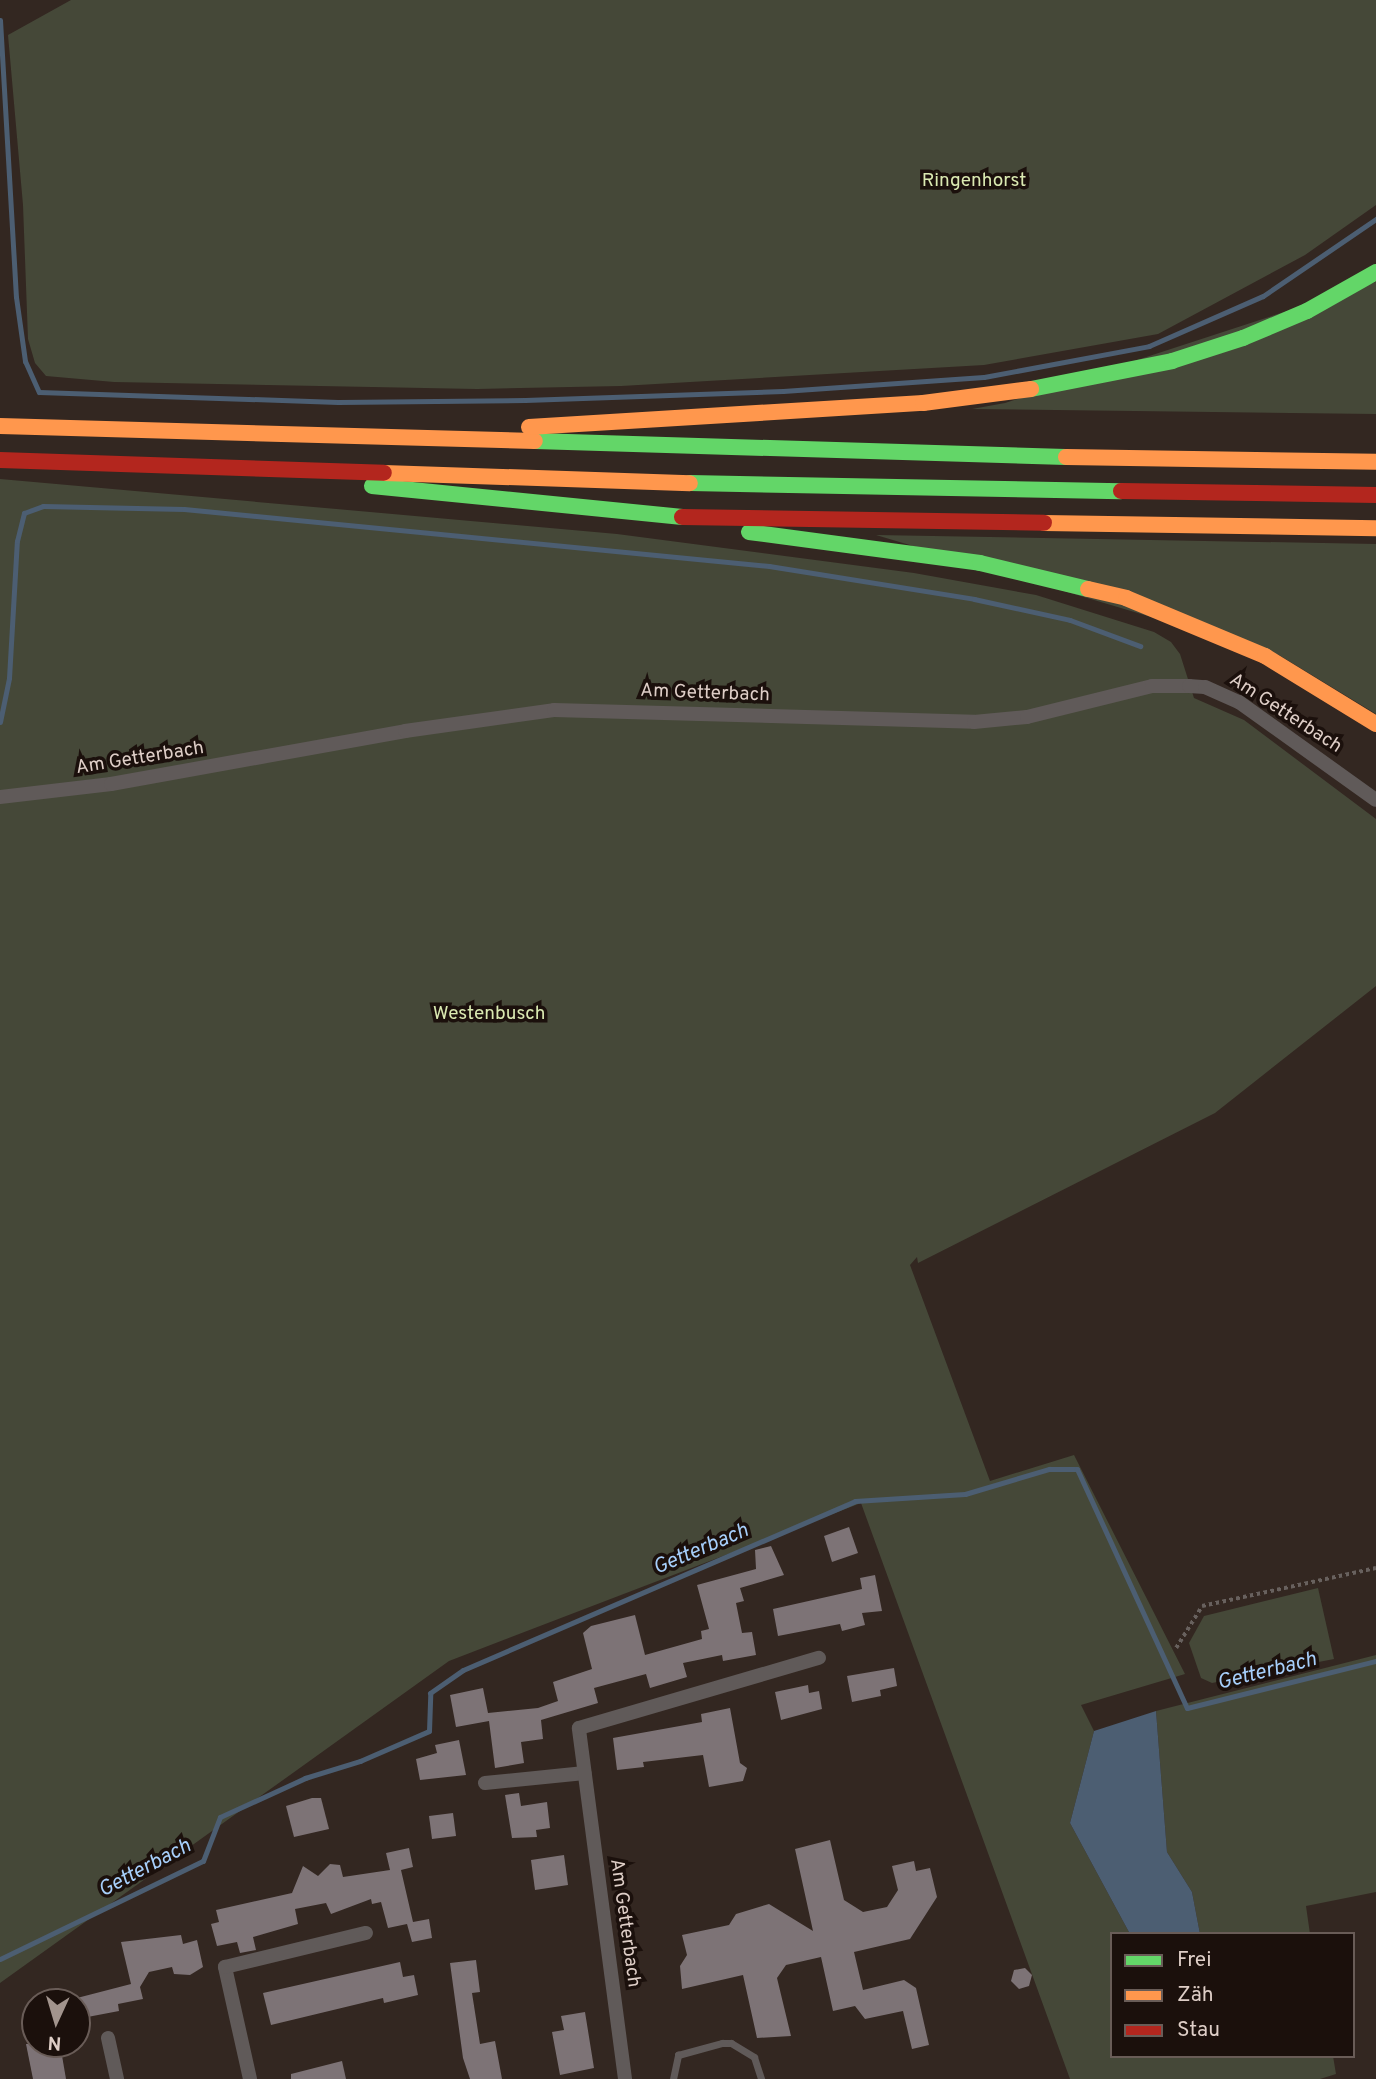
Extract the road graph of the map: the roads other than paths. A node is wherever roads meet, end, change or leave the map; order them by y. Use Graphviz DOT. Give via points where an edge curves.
graph roads {
  1 [pos="1376,272"];
  2 [pos="0,426"];
  3 [pos="366,434"];
  4 [pos="0,460"];
  5 [pos="1376,462"];
  6 [pos="263,467"];
  7 [pos="1376,495"];
  8 [pos="658,517"];
  9 [pos="1376,528"];
  10 [pos="1376,724"];
  11 [pos="0,797"];
  12 [pos="1376,800"];
  13 [pos="819,1658"];
  14 [pos="584,1773"];
  15 [pos="485,1783"];
  16 [pos="366,1933"];
  17 [pos="108,2038"];
  18 [pos="117,2079"];
  19 [pos="250,2079"];
  20 [pos="625,2079"];
  21 [pos="673,2079"];
  22 [pos="761,2079"];
  1 -- 3 [label="highway" via="1307,311 1232,342 1172,361 1072,383 884,407"];
  2 -- 3 [label="highway"];
  3 -- 5 [label="highway" via="782,452"];
  4 -- 6 [label="highway"];
  6 -- 7 [label="highway" via="826,487"];
  6 -- 8 [label="highway" via="471,499"];
  8 -- 9 [label="highway"];
  8 -- 10 [label="highway" via="980,563 1126,598 1265,656"];
  11 -- 12 [label="street, Am Getterbach" via="124,782 405,731 554,710 974,722 1027,717 1152,686 1189,686 1205,687 1239,702"];
  13 -- 14 [label="street, Am Getterbach" via="579,1728"];
  14 -- 15 [label="street"];
  14 -- 20 [label="street, Am Getterbach"];
  16 -- 19 [label="street" via="225,1967"];
  17 -- 18 [label="street"];
  21 -- 22 [label="lane" via="678,2055 731,2043 758,2062"];
}
